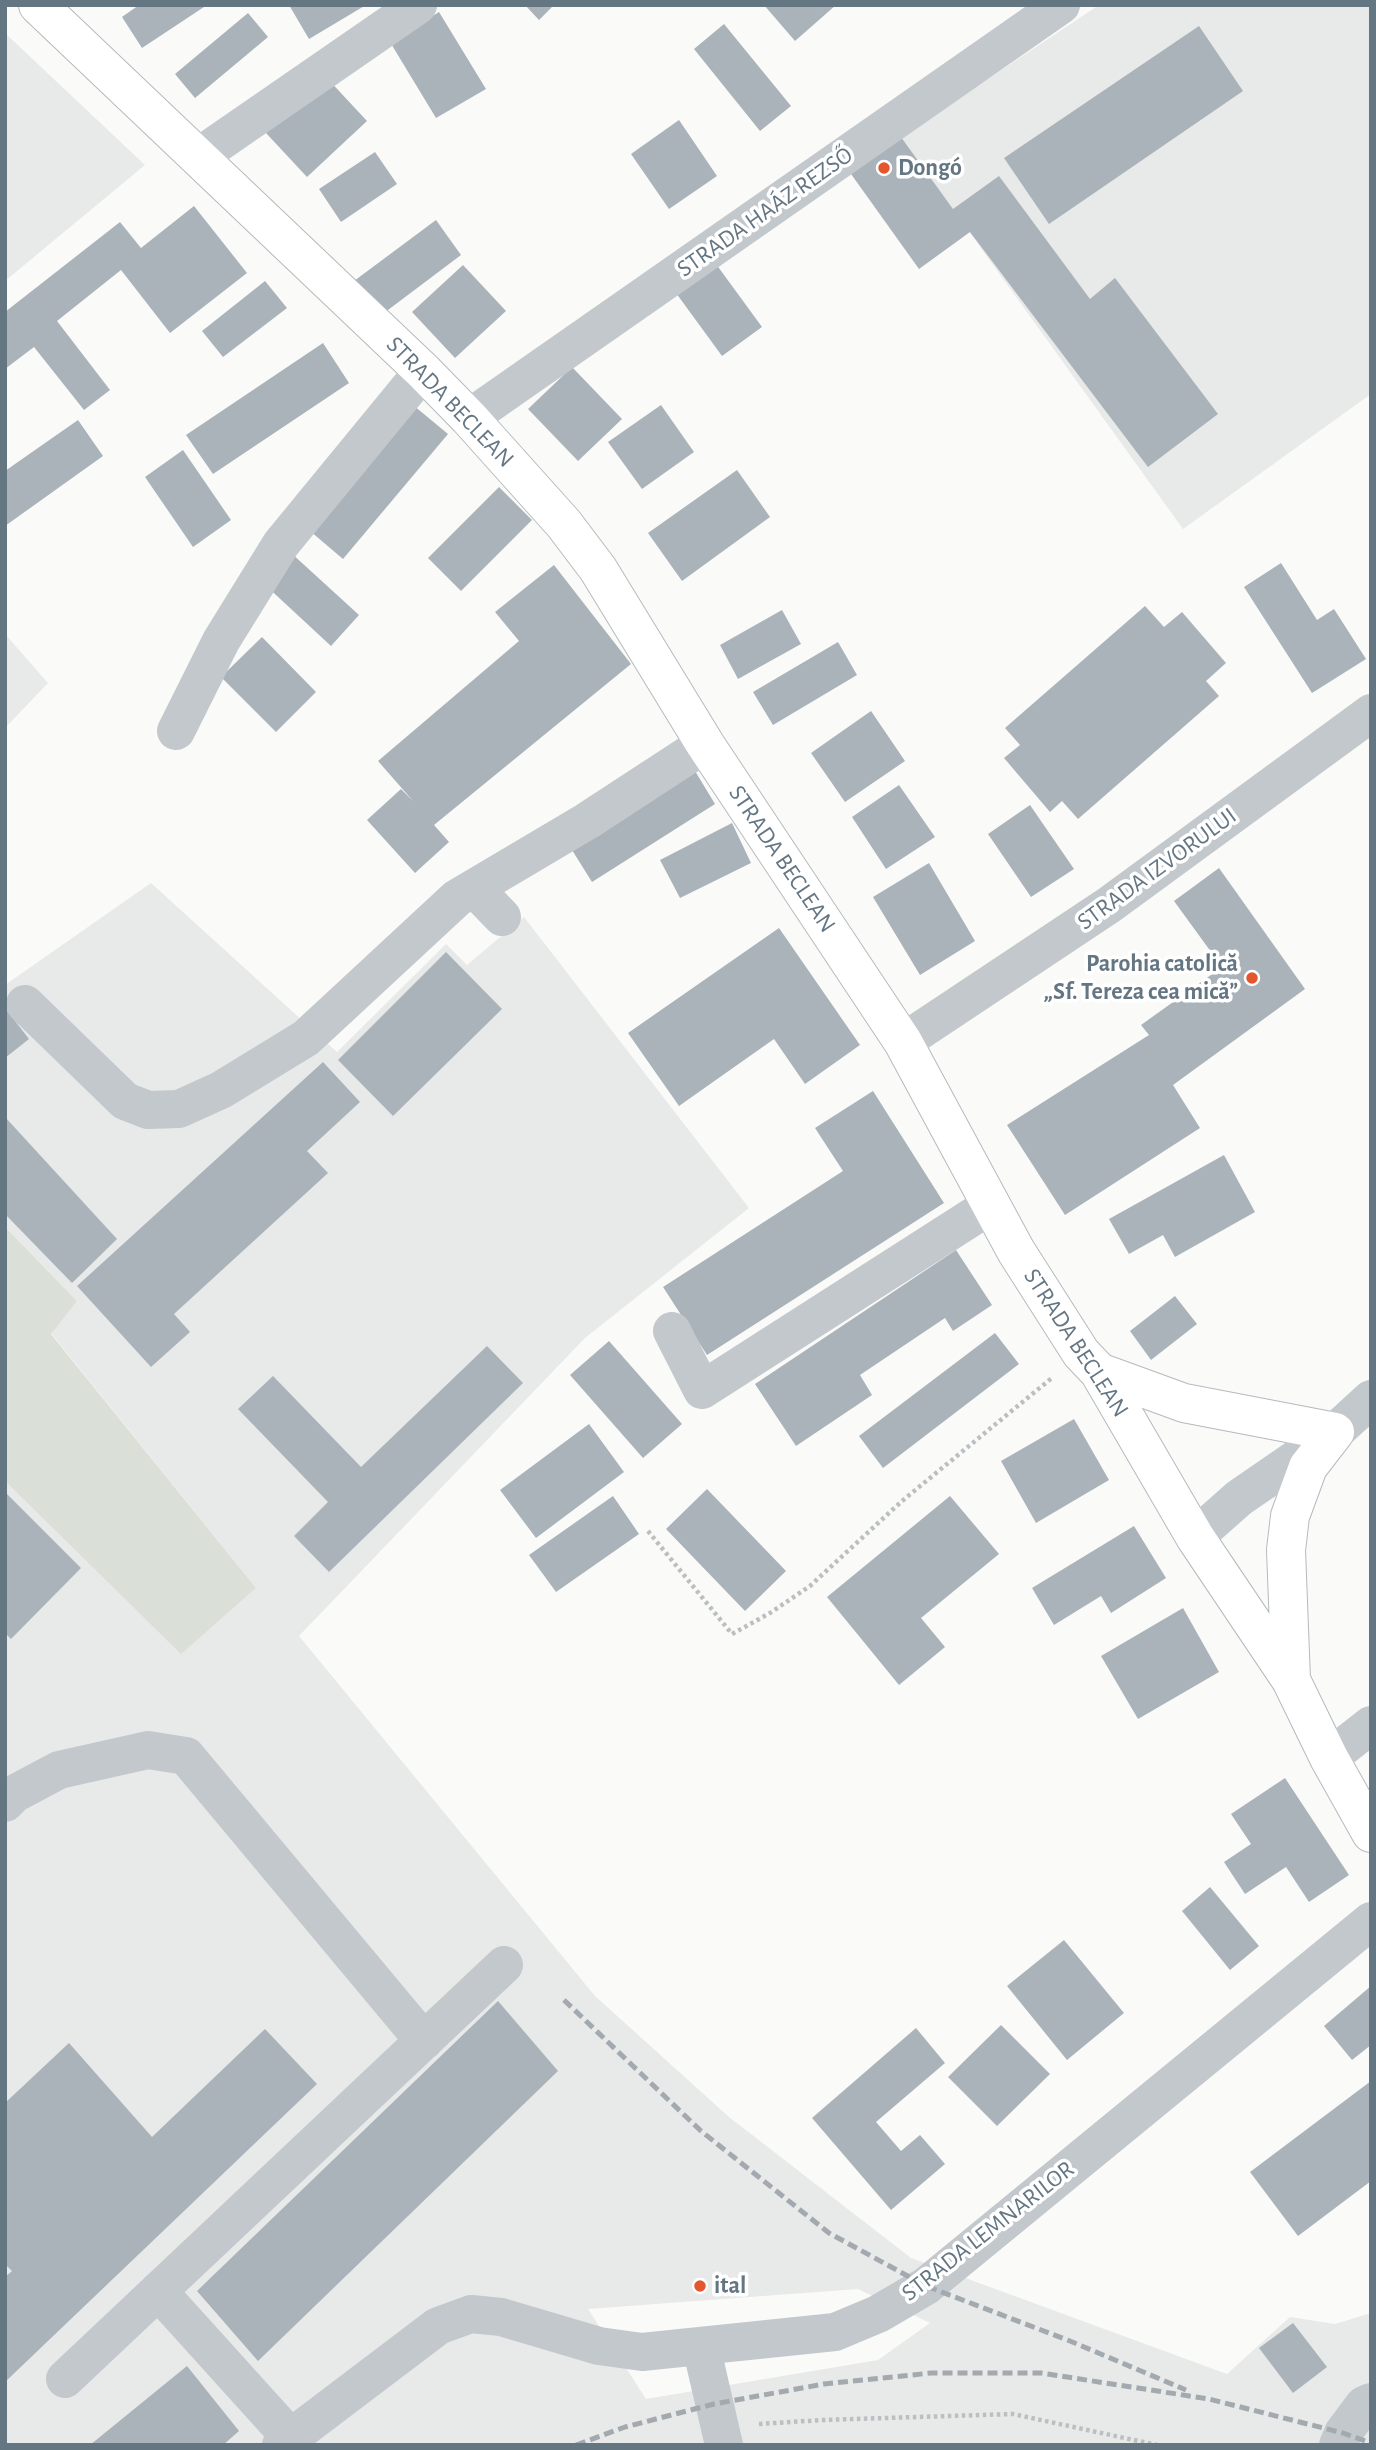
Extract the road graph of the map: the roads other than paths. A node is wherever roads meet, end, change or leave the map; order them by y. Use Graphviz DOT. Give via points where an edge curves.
graph roads {
  1 [pos="38,5"];
  2 [pos="418,5"];
  3 [pos="1061,5"];
  4 [pos="198,157"];
  5 [pos="423,371"];
  6 [pos="470,418"];
  7 [pos="1371,713"];
  8 [pos="176,731"];
  9 [pos="705,744"];
  10 [pos="474,888"];
  11 [pos="502,917"];
  12 [pos="25,1004"];
  13 [pos="903,1042"];
  14 [pos="991,1205"];
  15 [pos="672,1331"];
  16 [pos="1090,1363"];
  17 [pos="1371,1399"];
  18 [pos="1335,1432"];
  19 [pos="1195,1537"];
  20 [pos="1291,1680"];
  21 [pos="1371,1725"];
  22 [pos="1329,1758"];
  23 [pos="5,1803"];
  24 [pos="1371,1833"];
  25 [pos="1371,1921"];
  26 [pos="504,1965"];
  27 [pos="424,2041"];
  28 [pos="158,2291"];
  29 [pos="701,2346"];
  30 [pos="65,2379"];
  31 [pos="1371,2402"];
  32 [pos="722,2436"];
  33 [pos="286,2441"];
  34 [pos="1338,2445"];
  1 -- 4 [label="main road, STRADA BECLEAN"];
  2 -- 4 [label="street"];
  3 -- 6 [label="street, STRADA HAÁZ REZSŐ"];
  4 -- 5 [label="main road, STRADA BECLEAN"];
  5 -- 6 [label="main road, STRADA BECLEAN"];
  5 -- 8 [label="street" via="281,544 221,641"];
  6 -- 9 [label="main road, STRADA BECLEAN" via="598,569"];
  7 -- 13 [label="street, STRADA IZVORULUI" via="1109,905"];
  9 -- 10 [label="street"];
  9 -- 13 [label="main road, STRADA BECLEAN"];
  10 -- 11 [label="street"];
  10 -- 12 [label="street" via="457,898 306,1038 221,1090 179,1109 148,1110 125,1101"];
  13 -- 14 [label="main road, STRADA BECLEAN"];
  14 -- 15 [label="street" via="702,1390"];
  14 -- 16 [label="main road, STRADA BECLEAN"];
  16 -- 18 [label="main road" via="1184,1403"];
  16 -- 19 [label="main road, STRADA BECLEAN"];
  17 -- 18 [label="street"];
  18 -- 19 [label="street" via="1239,1498"];
  18 -- 20 [label="main road" via="1308,1467 1290,1516 1286,1550"];
  19 -- 20 [label="main road, STRADA BECLEAN"];
  20 -- 22 [label="main road, STRADA BECLEAN"];
  21 -- 22 [label="street"];
  22 -- 24 [label="main road, STRADA BECLEAN"];
  23 -- 27 [label="street" via="59,1770 148,1750 186,1756"];
  25 -- 29 [label="street, STRADA LEMNARILOR" via="926,2286 835,2332"];
  26 -- 27 [label="street"];
  27 -- 28 [label="street"];
  28 -- 30 [label="street"];
  28 -- 33 [label="street"];
  29 -- 32 [label="street"];
  29 -- 33 [label="street, STRADA LEMNARILOR" via="642,2352 599,2346 501,2317 471,2314 438,2326"];
  31 -- 34 [label="street" via="1364,2404"];
}
